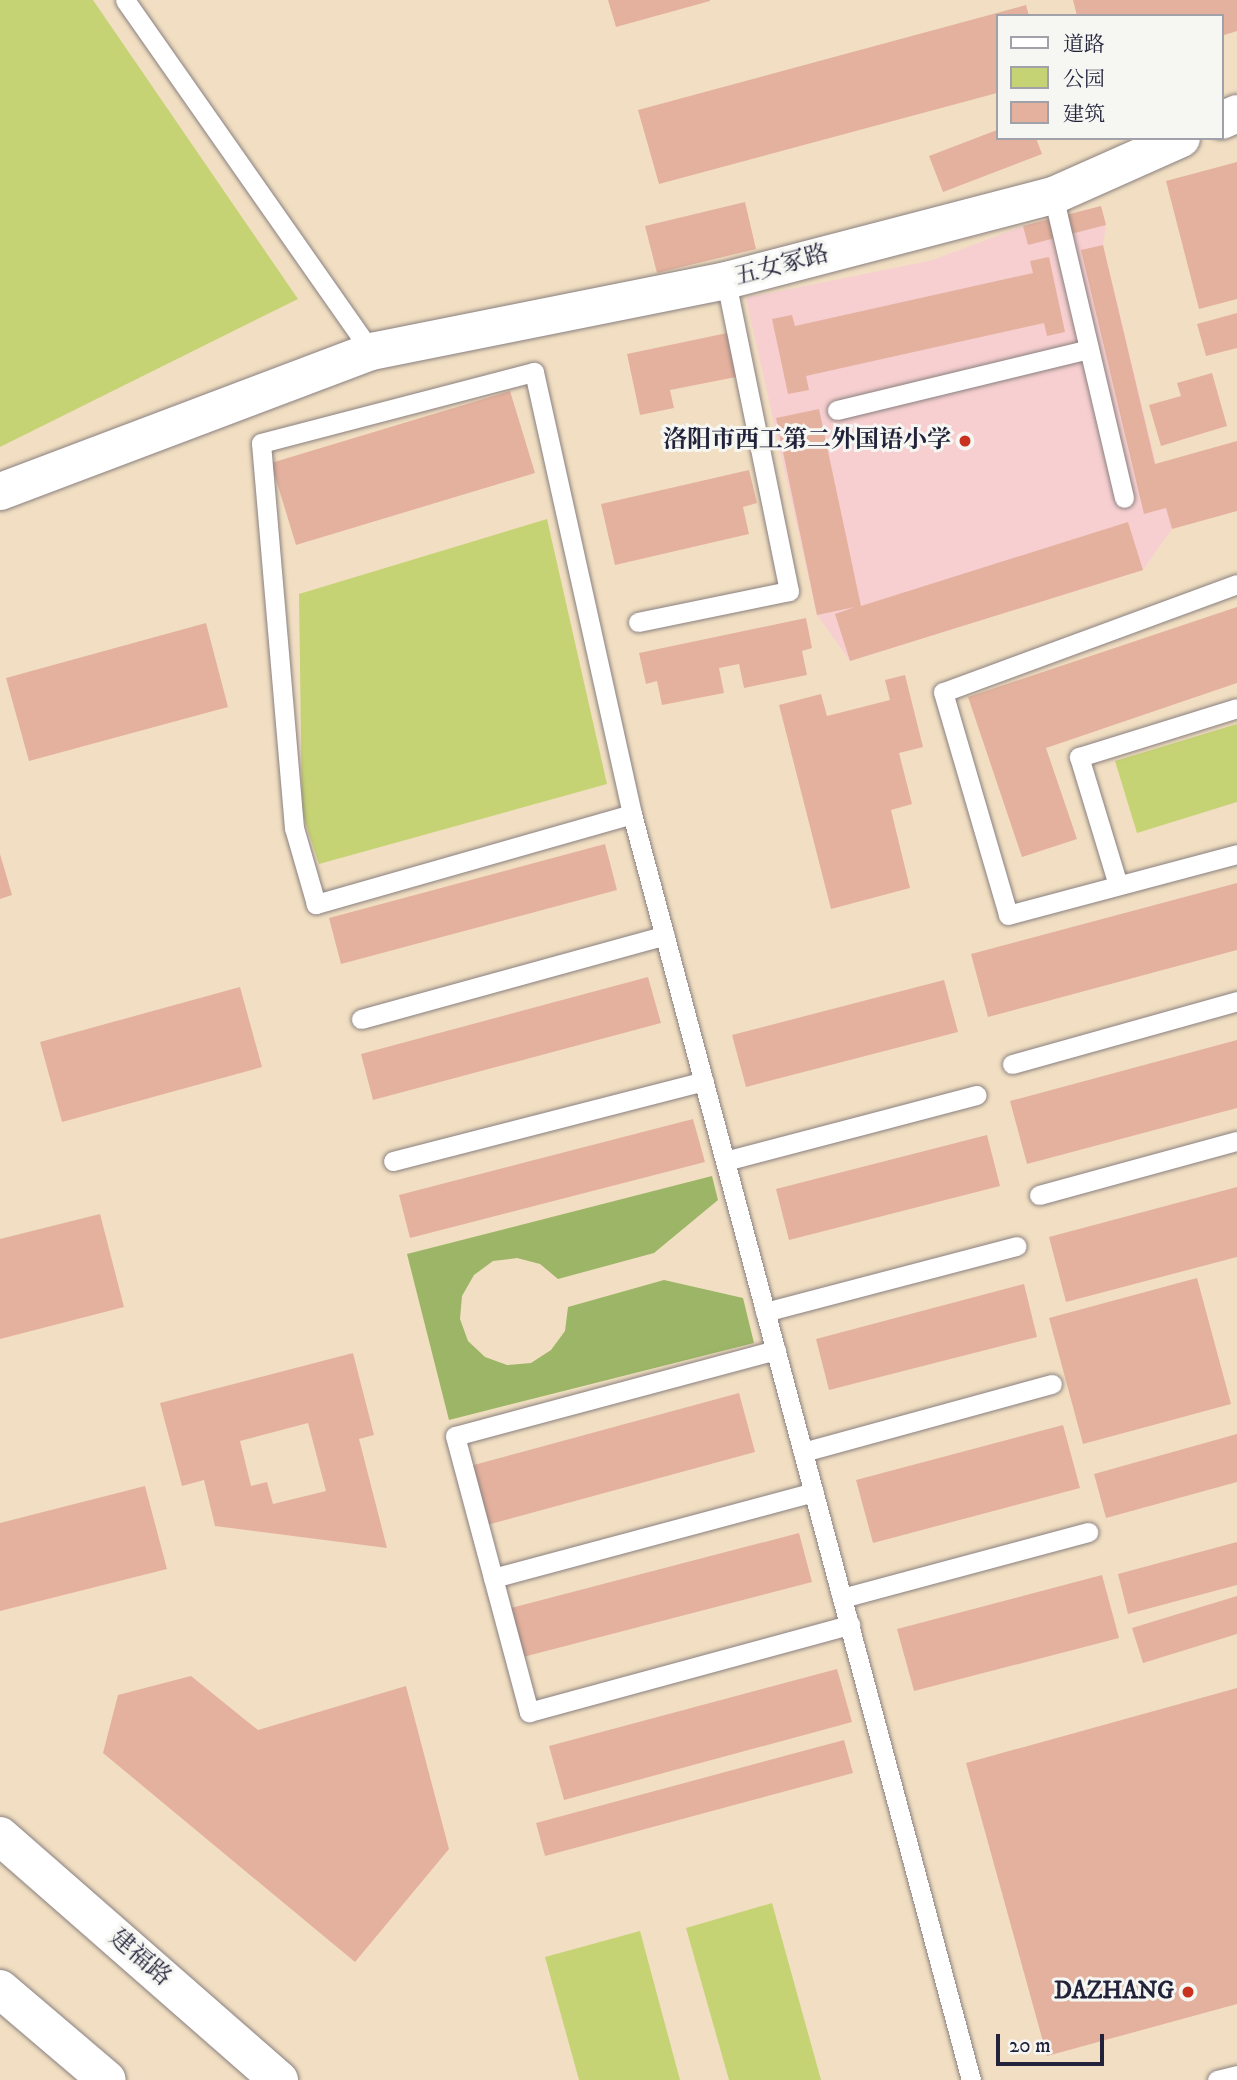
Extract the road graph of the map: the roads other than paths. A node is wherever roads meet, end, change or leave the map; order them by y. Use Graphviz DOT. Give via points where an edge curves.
graph roads {
  1 [pos="125,0"];
  2 [pos="1177,140"];
  3 [pos="1053,195"];
  4 [pos="726,280"];
  5 [pos="1089,349"];
  6 [pos="371,351"];
  7 [pos="837,410"];
  8 [pos="0,491"];
  9 [pos="1124,498"];
  10 [pos="1237,584"];
  11 [pos="639,622"];
  12 [pos="1237,708"];
  13 [pos="632,814"];
  14 [pos="1237,854"];
  15 [pos="1118,885"];
  16 [pos="665,935"];
  17 [pos="1237,1001"];
  18 [pos="361,1019"];
  19 [pos="1012,1064"];
  20 [pos="704,1080"];
  21 [pos="977,1095"];
  22 [pos="1237,1141"];
  23 [pos="393,1161"];
  24 [pos="725,1161"];
  25 [pos="1039,1195"];
  26 [pos="1016,1246"];
  27 [pos="765,1312"];
  28 [pos="776,1350"];
  29 [pos="1052,1384"];
  30 [pos="803,1452"];
  31 [pos="814,1492"];
  32 [pos="1087,1532"];
  33 [pos="493,1578"];
  34 [pos="842,1598"];
  35 [pos="849,1625"];
  36 [pos="0,1836"];
  37 [pos="0,1989"];
  38 [pos="1237,2075"];
  39 [pos="107,2080"];
  40 [pos="279,2080"];
  41 [pos="971,2080"];
  42 [pos="1217,2080"];
  1 -- 6 [label="lane"];
  2 -- 3 [label="street, 五女冢路"];
  3 -- 4 [label="street, 五女冢路"];
  3 -- 5 [label="lane"];
  4 -- 6 [label="street, 五女冢路"];
  4 -- 11 [label="lane" via="789,591"];
  5 -- 7 [label="lane"];
  5 -- 9 [label="lane"];
  6 -- 8 [label="street, 五女冢路"];
  10 -- 15 [label="lane" via="943,692 1007,915"];
  12 -- 15 [label="lane" via="1079,757"];
  13 -- 13 [label="lane" via="316,904 294,828 261,443 534,372"];
  13 -- 16 [label="lane"];
  14 -- 15 [label="lane"];
  16 -- 18 [label="lane"];
  16 -- 20 [label="lane"];
  17 -- 19 [label="lane"];
  20 -- 23 [label="lane"];
  20 -- 24 [label="lane"];
  21 -- 24 [label="lane"];
  22 -- 25 [label="lane"];
  24 -- 27 [label="lane"];
  26 -- 27 [label="lane"];
  27 -- 28 [label="lane"];
  28 -- 30 [label="lane"];
  28 -- 33 [label="lane" via="455,1436"];
  29 -- 30 [label="lane"];
  30 -- 31 [label="lane"];
  31 -- 33 [label="lane"];
  31 -- 34 [label="lane"];
  32 -- 34 [label="lane"];
  33 -- 35 [label="lane" via="529,1713"];
  34 -- 35 [label="lane"];
  35 -- 41 [label="lane"];
  36 -- 40 [label="main road, 建福路"];
  37 -- 39 [label="main road"];
  38 -- 42 [label="lane"];
}
